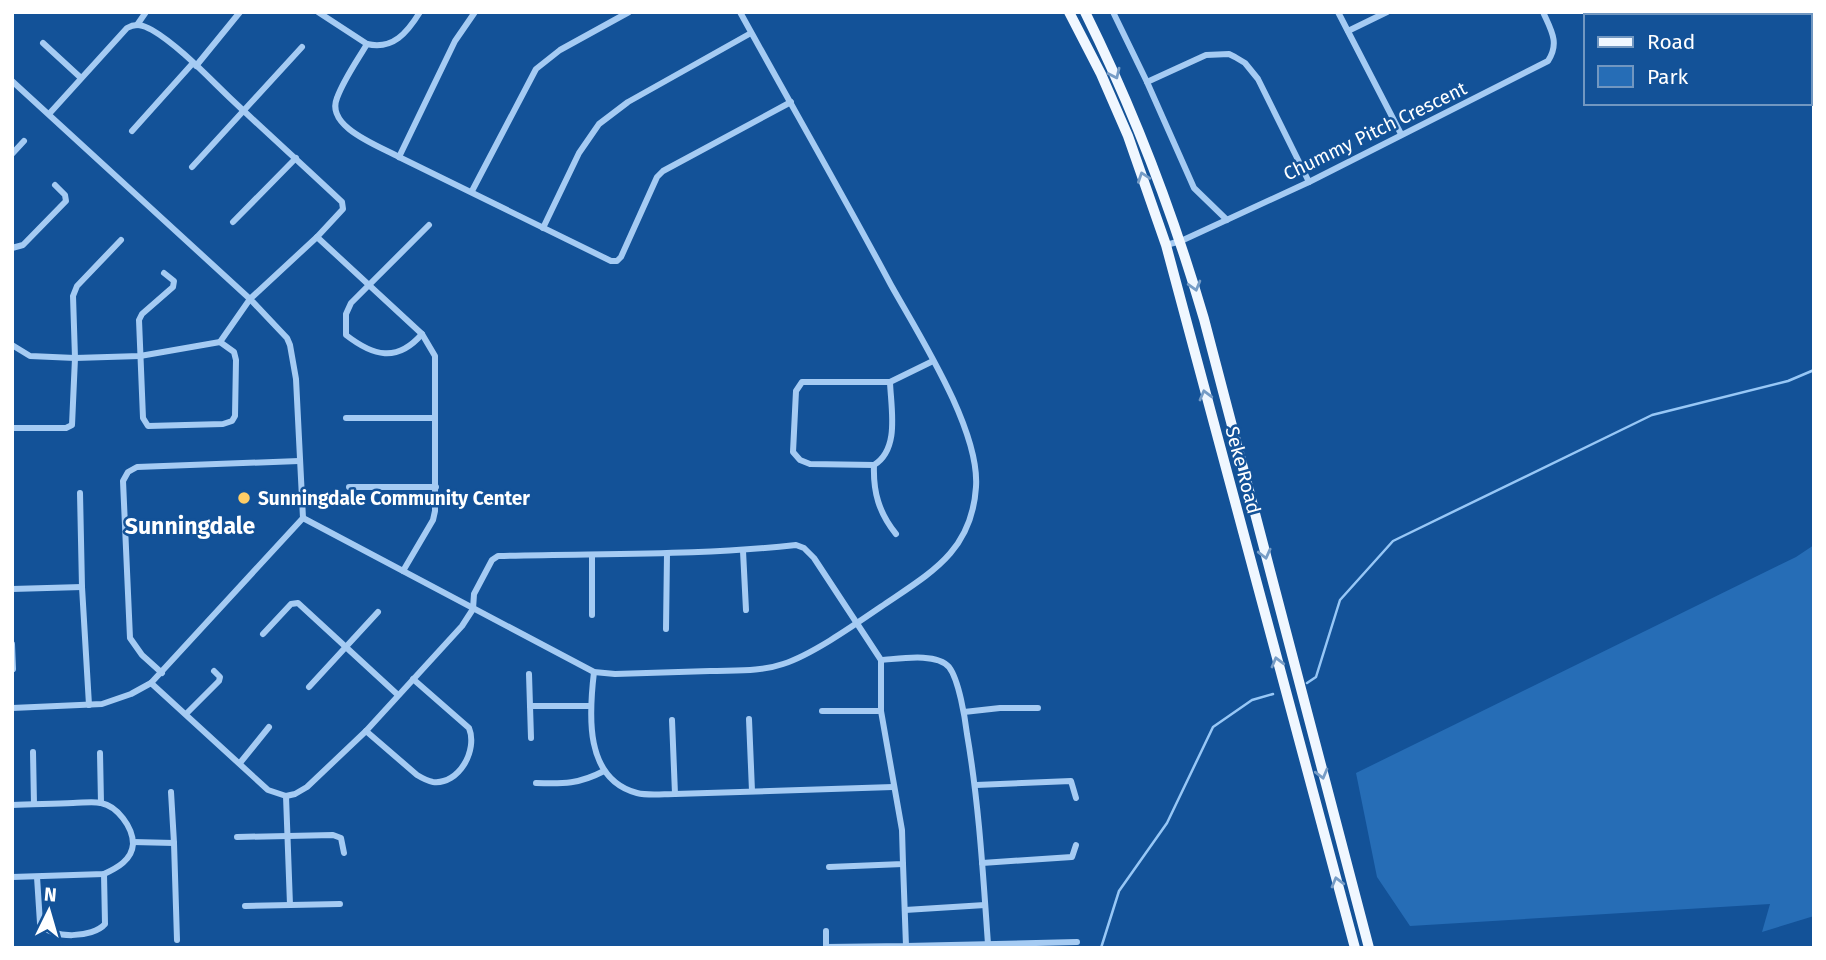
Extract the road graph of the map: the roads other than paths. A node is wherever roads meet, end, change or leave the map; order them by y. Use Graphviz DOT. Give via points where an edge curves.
graph roads {
  1 [pos="146,12"];
  2 [pos="240,12"];
  3 [pos="318,12"];
  4 [pos="420,12"];
  5 [pos="475,12"];
  6 [pos="629,12"];
  7 [pos="740,12"];
  8 [pos="1069,12"];
  9 [pos="1085,12"];
  10 [pos="1113,12"];
  11 [pos="1338,12"];
  12 [pos="1387,12"];
  13 [pos="1543,12"];
  14 [pos="137,25"];
  15 [pos="1348,31"];
  16 [pos="751,33"];
  17 [pos="43,43"];
  18 [pos="367,44"];
  19 [pos="302,47"];
  20 [pos="194,64"];
  21 [pos="81,78"];
  22 [pos="12,80"];
  23 [pos="1147,82"];
  24 [pos="791,102"];
  25 [pos="243,111"];
  26 [pos="49,114"];
  27 [pos="132,131"];
  28 [pos="1401,134"];
  29 [pos="24,141"];
  30 [pos="12,154"];
  31 [pos="399,157"];
  32 [pos="296,158"];
  33 [pos="192,167"];
  34 [pos="1309,182"];
  35 [pos="55,185"];
  36 [pos="472,191"];
  37 [pos="1227,220"];
  38 [pos="233,222"];
  39 [pos="429,225"];
  40 [pos="543,228"];
  41 [pos="317,237"];
  42 [pos="121,240"];
  43 [pos="1181,241"];
  44 [pos="1166,245"];
  45 [pos="12,248"];
  46 [pos="164,273"];
  47 [pos="369,286"];
  48 [pos="250,299"];
  49 [pos="422,334"];
  50 [pos="220,342"];
  51 [pos="13,348"];
  52 [pos="140,356"];
  53 [pos="75,358"];
  54 [pos="933,361"];
  55 [pos="890,382"];
  56 [pos="346,418"];
  57 [pos="434,418"];
  58 [pos="12,428"];
  59 [pos="299,461"];
  60 [pos="874,465"];
  61 [pos="349,487"];
  62 [pos="436,487"];
  63 [pos="80,493"];
  64 [pos="303,518"];
  65 [pos="896,534"];
  66 [pos="743,551"];
  67 [pos="667,554"];
  68 [pos="592,555"];
  69 [pos="403,571"];
  70 [pos="82,587"];
  71 [pos="12,589"];
  72 [pos="473,608"];
  73 [pos="746,610"];
  74 [pos="377,612"];
  75 [pos="592,615"];
  76 [pos="856,623"];
  77 [pos="666,629"];
  78 [pos="263,634"];
  79 [pos="12,645"];
  80 [pos="344,647"];
  81 [pos="881,660"];
  82 [pos="13,669"];
  83 [pos="214,671"];
  84 [pos="594,671"];
  85 [pos="162,673"];
  86 [pos="529,674"];
  87 [pos="413,679"];
  88 [pos="151,683"];
  89 [pos="309,687"];
  90 [pos="398,695"];
  91 [pos="89,705"];
  92 [pos="530,706"];
  93 [pos="591,706"];
  94 [pos="12,708"];
  95 [pos="1038,708"];
  96 [pos="822,710"];
  97 [pos="881,711"];
  98 [pos="964,712"];
  99 [pos="187,713"];
  100 [pos="750,719"];
  101 [pos="672,720"];
  102 [pos="270,727"];
  103 [pos="366,731"];
  104 [pos="531,738"];
  105 [pos="33,752"];
  106 [pos="100,753"];
  107 [pos="240,763"];
  108 [pos="604,771"];
  109 [pos="536,783"];
  110 [pos="976,785"];
  111 [pos="893,787"];
  112 [pos="171,792"];
  113 [pos="752,792"];
  114 [pos="675,794"];
  115 [pos="286,796"];
  116 [pos="1076,799"];
  117 [pos="102,803"];
  118 [pos="34,804"];
  119 [pos="12,805"];
  120 [pos="287,835"];
  121 [pos="237,837"];
  122 [pos="133,842"];
  123 [pos="174,843"];
  124 [pos="1076,845"];
  125 [pos="344,853"];
  126 [pos="982,863"];
  127 [pos="903,864"];
  128 [pos="829,867"];
  129 [pos="104,874"];
  130 [pos="12,877"];
  131 [pos="37,877"];
  132 [pos="340,904"];
  133 [pos="290,905"];
  134 [pos="985,905"];
  135 [pos="245,906"];
  136 [pos="905,910"];
  137 [pos="826,931"];
  138 [pos="177,940"];
  139 [pos="1077,942"];
  140 [pos="988,944"];
  141 [pos="906,946"];
  142 [pos="886,947"];
  143 [pos="1355,948"];
  144 [pos="1369,948"];
  1 -- 14 [label="street"];
  2 -- 20 [label="street"];
  3 -- 18 [label="street"];
  4 -- 18 [label="street" via="394,43"];
  5 -- 31 [label="street" via="455,41"];
  6 -- 36 [label="street" via="560,50 536,69"];
  7 -- 16 [label="street"];
  44 -- 8 [label="main road, Seke Road, one-way" via="1123,124"];
  9 -- 43 [label="main road, Seke Road, one-way" via="1129,104"];
  10 -- 23 [label="street"];
  11 -- 15 [label="street"];
  12 -- 15 [label="street"];
  13 -- 28 [label="street, Chummy Pitch Crescent" via="1555,41 1548,61"];
  14 -- 20 [label="street" via="155,31"];
  14 -- 21 [label="street" via="127,28"];
  15 -- 28 [label="street"];
  16 -- 24 [label="street"];
  16 -- 40 [label="street" via="628,102 599,124 579,153"];
  17 -- 21 [label="street"];
  18 -- 31 [label="street" via="336,99 336,116 344,126"];
  19 -- 25 [label="street"];
  20 -- 25 [label="street"];
  20 -- 27 [label="street"];
  21 -- 26 [label="street"];
  22 -- 26 [label="street"];
  23 -- 34 [label="street" via="1206,55 1236,57 1258,79"];
  23 -- 37 [label="street" via="1194,188"];
  24 -- 40 [label="street" via="657,177 617,261"];
  24 -- 54 [label="street"];
  25 -- 32 [label="street"];
  25 -- 33 [label="street"];
  26 -- 48 [label="street"];
  28 -- 34 [label="street, Chummy Pitch Crescent"];
  29 -- 30 [label="street"];
  31 -- 36 [label="street"];
  32 -- 38 [label="street"];
  32 -- 41 [label="street" via="343,205"];
  34 -- 37 [label="street, Chummy Pitch Crescent"];
  35 -- 45 [label="street" via="66,201 23,245"];
  36 -- 40 [label="street"];
  37 -- 43 [label="street, Chummy Pitch Crescent"];
  39 -- 47 [label="street"];
  41 -- 47 [label="street"];
  41 -- 48 [label="street"];
  42 -- 53 [label="street" via="75,291"];
  43 -- 44 [label="street, Chummy Pitch Crescent"];
  43 -- 144 [label="main road, Seke Road, one-way"];
  143 -- 44 [label="main road, Seke Road, one-way"];
  46 -- 52 [label="street" via="174,284 139,320"];
  47 -- 49 [label="street"];
  47 -- 49 [label="street" via="348,309 348,337 378,353 411,347"];
  48 -- 50 [label="street"];
  48 -- 59 [label="street" via="290,345"];
  49 -- 57 [label="street" via="435,356"];
  50 -- 52 [label="street"];
  50 -- 52 [label="street" via="234,352 236,360 235,416 223,424 148,426 143,418"];
  51 -- 53 [label="street" via="37,358"];
  52 -- 53 [label="street"];
  53 -- 58 [label="street" via="70,427"];
  54 -- 55 [label="street"];
  54 -- 76 [label="street" via="972,448 977,486 974,505 963,537 936,570"];
  55 -- 60 [label="street" via="891,441 888,452"];
  55 -- 60 [label="street" via="808,380 796,391 793,452 797,458 810,464"];
  56 -- 57 [label="street"];
  57 -- 62 [label="street"];
  59 -- 64 [label="street"];
  59 -- 85 [label="street" via="137,467 128,472 124,481 130,638"];
  60 -- 65 [label="street" via="873,482 882,517"];
  61 -- 62 [label="street"];
  62 -- 69 [label="street" via="433,520"];
  63 -- 70 [label="street"];
  64 -- 69 [label="street"];
  64 -- 85 [label="street"];
  66 -- 67 [label="street"];
  66 -- 73 [label="street"];
  66 -- 76 [label="street" via="804,548"];
  67 -- 68 [label="street"];
  67 -- 77 [label="street"];
  68 -- 72 [label="street" via="498,556 474,594"];
  68 -- 75 [label="street"];
  69 -- 72 [label="street"];
  70 -- 71 [label="street"];
  70 -- 91 [label="street"];
  72 -- 84 [label="street"];
  72 -- 87 [label="street"];
  74 -- 80 [label="street"];
  76 -- 81 [label="street"];
  76 -- 84 [label="street" via="796,659 771,667"];
  78 -- 80 [label="street" via="290,604 298,603"];
  79 -- 82 [label="street"];
  80 -- 89 [label="street"];
  80 -- 90 [label="street"];
  81 -- 97 [label="street"];
  81 -- 98 [label="street" via="940,661 948,667"];
  83 -- 99 [label="street" via="219,681"];
  84 -- 93 [label="street"];
  85 -- 88 [label="street"];
  86 -- 92 [label="street"];
  87 -- 90 [label="street"];
  87 -- 103 [label="street" via="469,728 471,748 464,765 440,782 426,780"];
  88 -- 91 [label="street"];
  88 -- 99 [label="street"];
  90 -- 103 [label="street"];
  91 -- 94 [label="street"];
  92 -- 93 [label="street"];
  92 -- 104 [label="street"];
  93 -- 108 [label="street" via="595,750"];
  95 -- 98 [label="street"];
  96 -- 97 [label="street"];
  97 -- 111 [label="street"];
  98 -- 110 [label="street"];
  99 -- 107 [label="street"];
  100 -- 113 [label="street"];
  101 -- 114 [label="street"];
  102 -- 107 [label="street"];
  103 -- 115 [label="street" via="307,787"];
  105 -- 118 [label="street"];
  106 -- 117 [label="street"];
  107 -- 115 [label="street" via="268,790"];
  108 -- 109 [label="street" via="569,784"];
  108 -- 114 [label="street" via="640,794"];
  110 -- 116 [label="street" via="1071,781"];
  110 -- 126 [label="street"];
  111 -- 113 [label="street"];
  111 -- 127 [label="street"];
  112 -- 123 [label="street"];
  113 -- 114 [label="street"];
  115 -- 120 [label="street"];
  117 -- 118 [label="street"];
  117 -- 122 [label="street" via="120,816"];
  118 -- 119 [label="street"];
  120 -- 121 [label="street"];
  120 -- 125 [label="street" via="337,836"];
  120 -- 133 [label="street"];
  122 -- 123 [label="street"];
  122 -- 129 [label="street" via="126,860"];
  123 -- 138 [label="street"];
  124 -- 126 [label="street" via="1072,857"];
  126 -- 134 [label="street"];
  127 -- 128 [label="street"];
  127 -- 136 [label="street"];
  129 -- 131 [label="street"];
  129 -- 131 [label="street" via="105,924 94,932 63,935 49,933 40,923"];
  130 -- 131 [label="street"];
  132 -- 133 [label="street"];
  133 -- 135 [label="street"];
  134 -- 136 [label="street"];
  134 -- 140 [label="street"];
  136 -- 141 [label="street"];
  137 -- 142 [label="street" via="826,947"];
  139 -- 140 [label="street"];
  140 -- 141 [label="street"];
  141 -- 142 [label="street"];
}
